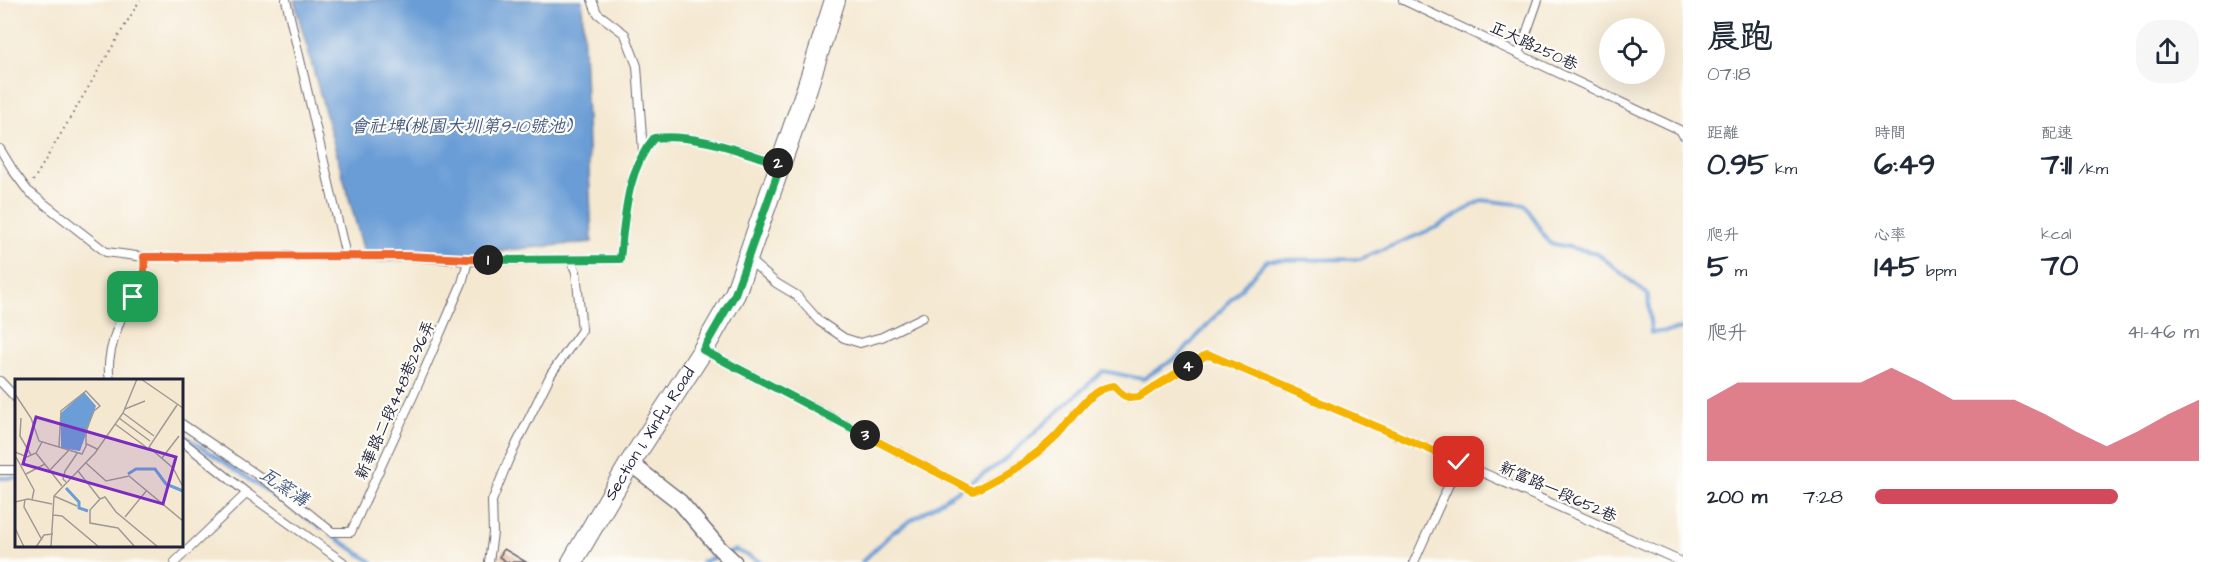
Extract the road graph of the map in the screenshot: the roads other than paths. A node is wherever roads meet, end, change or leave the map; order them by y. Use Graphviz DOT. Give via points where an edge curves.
graph roads {
  1 [pos="286,0"];
  2 [pos="592,0"];
  3 [pos="835,0"];
  4 [pos="1404,0"];
  5 [pos="1538,0"];
  6 [pos="1519,54"];
  7 [pos="1683,135"];
  8 [pos="0,149"];
  9 [pos="643,151"];
  10 [pos="781,164"];
  11 [pos="346,256"];
  12 [pos="144,257"];
  13 [pos="748,259"];
  14 [pos="572,260"];
  15 [pos="468,261"];
  16 [pos="923,317"];
  17 [pos="703,350"];
  18 [pos="109,377"];
  19 [pos="0,381"];
  20 [pos="15,397"];
  21 [pos="183,425"];
  22 [pos="183,442"];
  23 [pos="1459,462"];
  24 [pos="630,463"];
  25 [pos="247,493"];
  26 [pos="332,532"];
  27 [pos="322,546"];
  28 [pos="175,562"];
  29 [pos="343,562"];
  30 [pos="489,562"];
  31 [pos="572,562"];
  32 [pos="734,562"];
  33 [pos="1414,562"];
  34 [pos="1682,562"];
  1 -- 11 [label="lane"];
  2 -- 9 [label="lane" via="597,13 625,34 637,66"];
  3 -- 10 [label="street, Section 1, Xinfu Road"];
  4 -- 6 [label="lane, 正大路250巷"];
  5 -- 6 [label="lane"];
  6 -- 7 [label="lane, 正大路250巷" via="1680,130"];
  8 -- 12 [label="lane" via="28,190 106,252"];
  9 -- 10 [label="lane" via="654,138 674,136"];
  9 -- 14 [label="lane" via="633,171 620,259"];
  10 -- 13 [label="street, Section 1, Xinfu Road"];
  11 -- 12 [label="lane"];
  11 -- 15 [label="lane"];
  12 -- 18 [label="lane" via="142,283 120,320"];
  13 -- 16 [label="lane" via="796,294 819,321 844,338 860,343 882,338"];
  13 -- 17 [label="street, Section 1, Xinfu Road" via="735,294"];
  14 -- 15 [label="lane"];
  14 -- 30 [label="lane" via="582,330 551,375 508,461 492,501"];
  15 -- 26 [label="lane, 新華路二段448巷296弄" via="462,283 351,532"];
  17 -- 23 [label="lane, 新富路一段652巷" via="973,491 1007,474 1055,437 1100,390 1114,386 1124,397 1139,397 1206,355"];
  17 -- 24 [label="street, Section 1, Xinfu Road"];
  19 -- 20 [label="lane"];
  21 -- 26 [label="lane" via="281,490"];
  22 -- 25 [label="lane"];
  23 -- 33 [label="lane"];
  23 -- 34 [label="lane, 新富路一段652巷"];
  24 -- 31 [label="street, Section 1, Xinfu Road"];
  24 -- 32 [label="street" via="680,502"];
  25 -- 27 [label="lane"];
  25 -- 28 [label="lane"];
  26 -- 27 [label="lane"];
  27 -- 29 [label="lane"];
}
